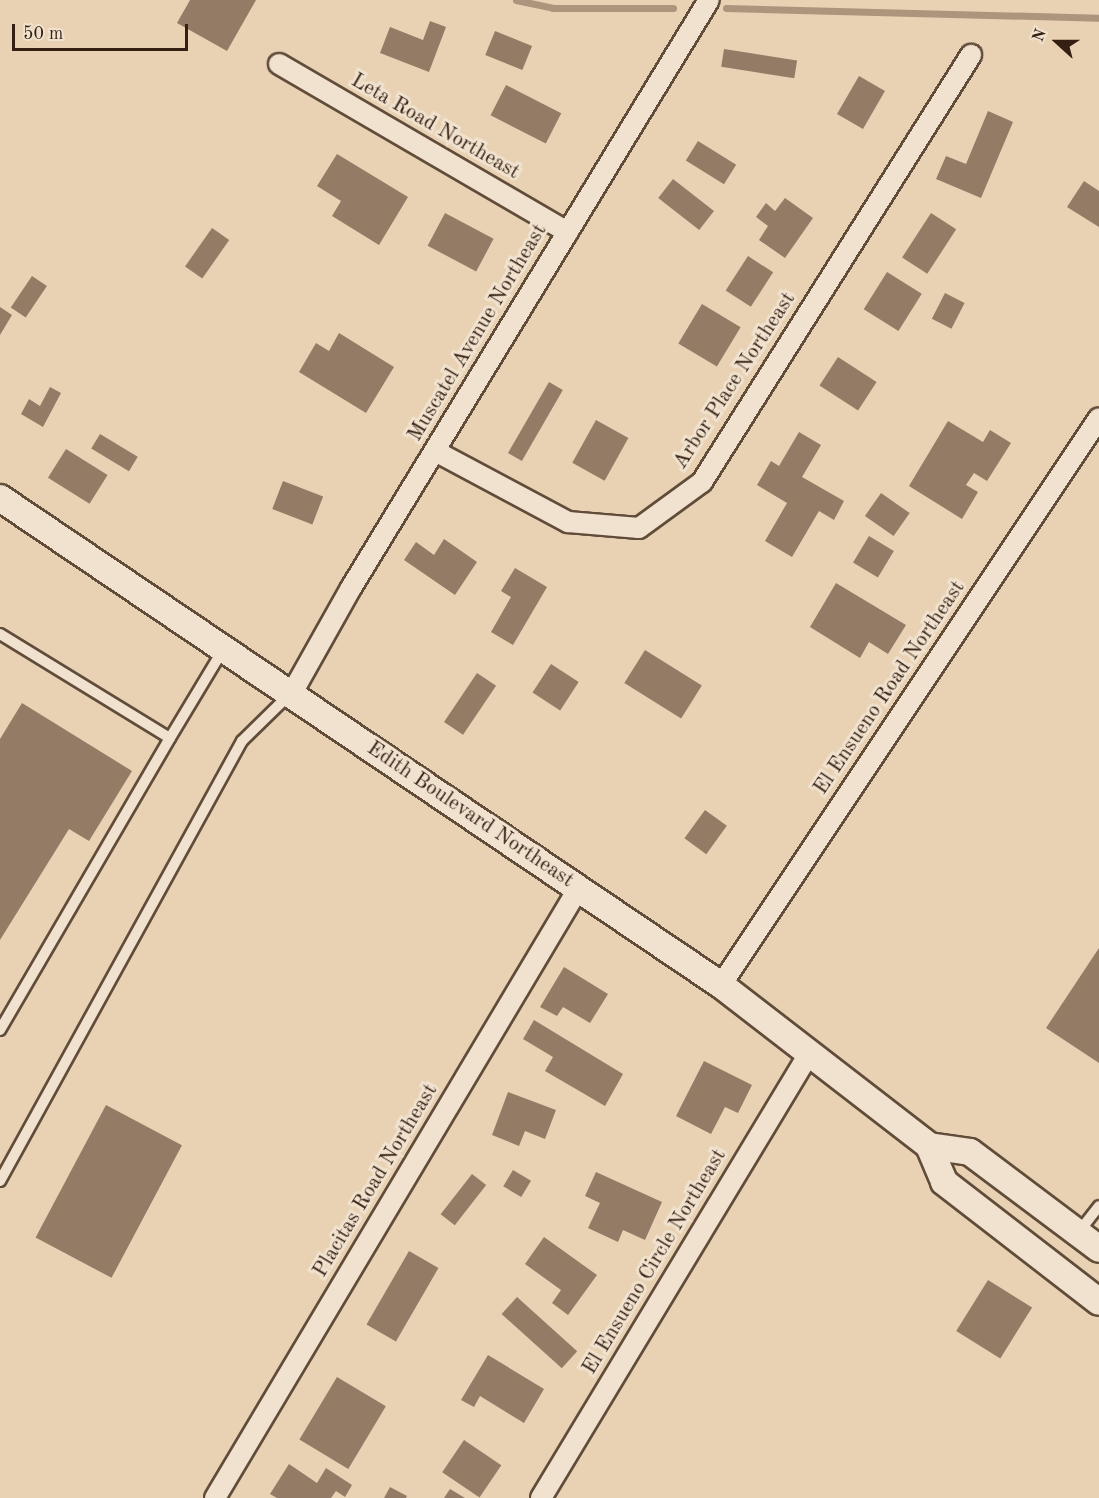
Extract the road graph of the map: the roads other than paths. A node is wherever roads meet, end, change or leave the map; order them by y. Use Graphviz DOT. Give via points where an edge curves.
graph roads {
  1 [pos="709,0"];
  2 [pos="971,55"];
  3 [pos="279,64"];
  4 [pos="568,232"];
  5 [pos="1099,418"];
  6 [pos="435,451"];
  7 [pos="1,501"];
  8 [pos="0,634"];
  9 [pos="224,647"];
  10 [pos="292,693"];
  11 [pos="170,738"];
  12 [pos="578,890"];
  13 [pos="721,985"];
  14 [pos="0,1030"];
  15 [pos="810,1052"];
  16 [pos="929,1146"];
  17 [pos="0,1181"];
  18 [pos="1099,1206"];
  19 [pos="1078,1233"];
  20 [pos="1099,1249"];
  21 [pos="1099,1302"];
  22 [pos="215,1498"];
  23 [pos="541,1498"];
  1 -- 4 [label="street, Muscatel Avenue Northeast"];
  2 -- 6 [label="street, Arbor Place Northeast" via="702,482 639,528 568,522"];
  3 -- 4 [label="street, Leta Road Northeast"];
  4 -- 6 [label="street, Muscatel Avenue Northeast"];
  5 -- 13 [label="street, El Ensueno Road Northeast"];
  6 -- 10 [label="street, Muscatel Avenue Northeast"];
  7 -- 9 [label="street, Edith Boulevard Northeast"];
  8 -- 11 [label="lane"];
  9 -- 10 [label="street, Edith Boulevard Northeast"];
  9 -- 11 [label="lane"];
  10 -- 12 [label="street, Edith Boulevard Northeast"];
  10 -- 17 [label="lane" via="242,741"];
  11 -- 14 [label="lane"];
  12 -- 13 [label="street, Edith Boulevard Northeast"];
  12 -- 22 [label="street, Placitas Road Northeast"];
  13 -- 15 [label="street, Edith Boulevard Northeast"];
  15 -- 16 [label="street, Edith Boulevard Northeast"];
  15 -- 23 [label="street, El Ensueno Circle Northeast"];
  16 -- 19 [label="street, Edith Boulevard Northeast" via="970,1152"];
  16 -- 21 [label="street, Edith Boulevard Northeast" via="944,1182"];
  18 -- 19 [label="lane"];
  19 -- 20 [label="street, Edith Boulevard Northeast"];
}
